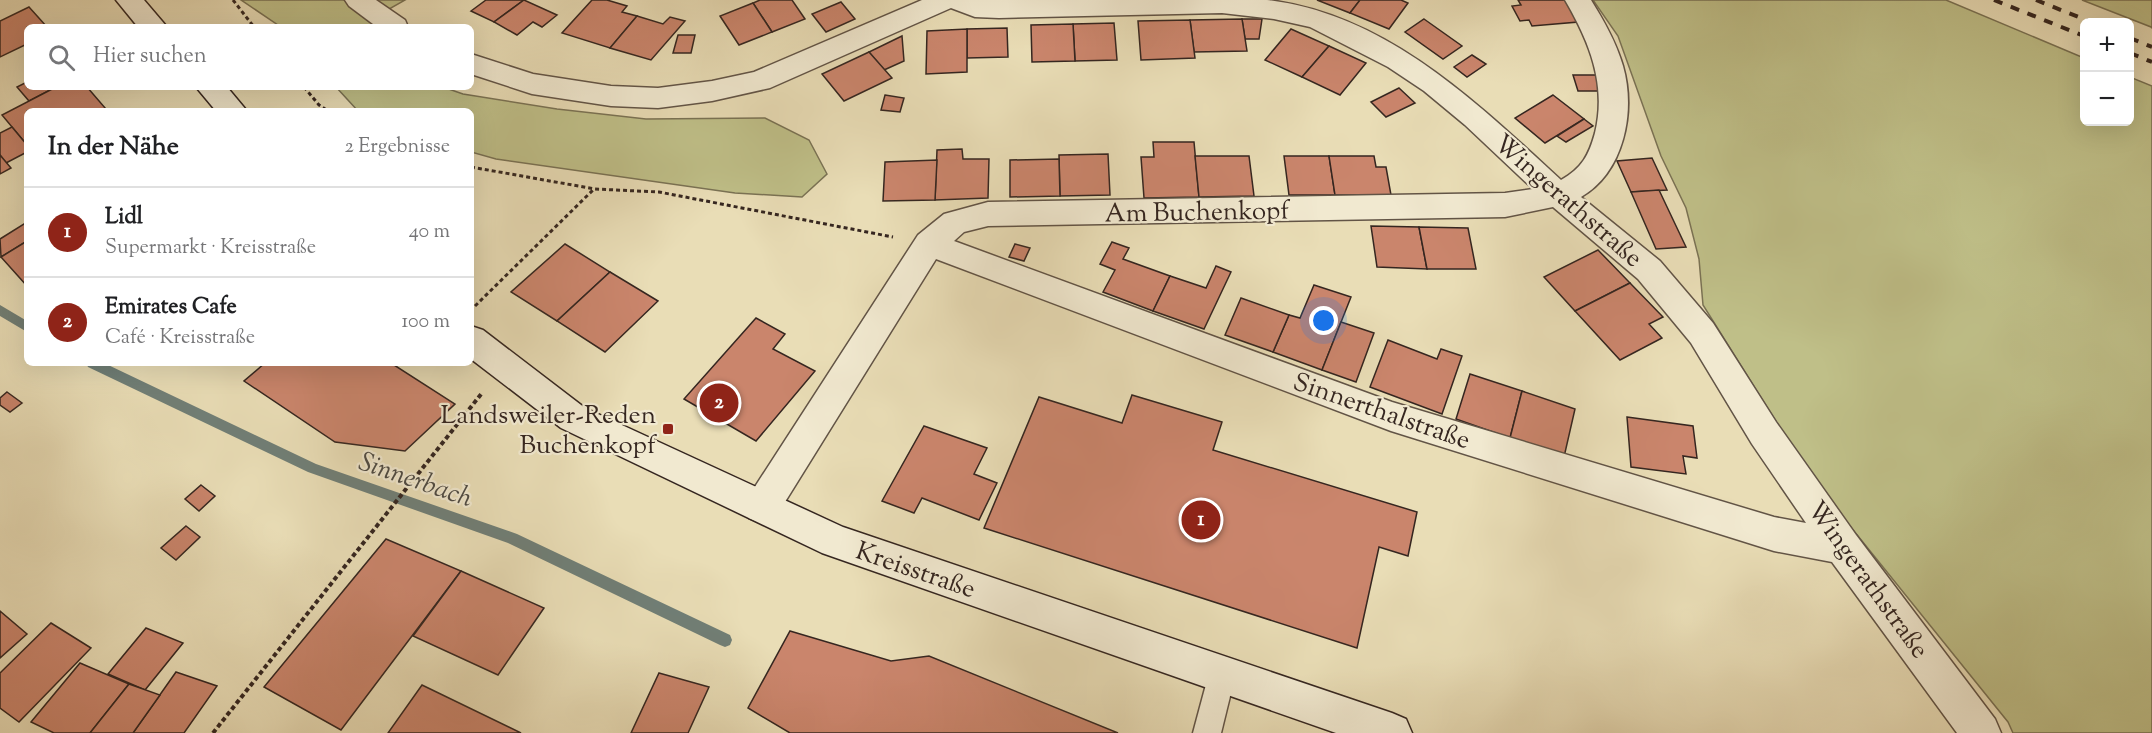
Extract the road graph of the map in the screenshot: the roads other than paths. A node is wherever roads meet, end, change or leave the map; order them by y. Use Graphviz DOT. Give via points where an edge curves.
graph roads {
  1 [pos="129,0"];
  2 [pos="358,0"];
  3 [pos="946,0"];
  4 [pos="956,0"];
  5 [pos="1578,0"];
  6 [pos="151,24"];
  7 [pos="391,24"];
  8 [pos="474,65"];
  9 [pos="213,90"];
  10 [pos="230,108"];
  11 [pos="1557,194"];
  12 [pos="929,244"];
  13 [pos="474,342"];
  14 [pos="762,507"];
  15 [pos="1843,547"];
  16 [pos="1221,676"];
  17 [pos="1207,733"];
  18 [pos="1392,733"];
  19 [pos="1981,733"];
  1 -- 6 [label="street"];
  2 -- 7 [label="street"];
  3 -- 8 [label="street" via="760,81 712,91 658,98 611,96 532,84"];
  4 -- 11 [label="street, Wingerathstraße" via="975,8 999,9 1222,4 1274,9 1317,20 1389,55 1434,84"];
  5 -- 11 [label="street, Am Buchenkopf" via="1608,57 1616,96 1612,129 1602,159 1589,177"];
  9 -- 10 [label="street"];
  11 -- 12 [label="street, Am Buchenkopf" via="1506,205 988,214 956,222"];
  11 -- 15 [label="street, Wingerathstraße" via="1649,270 1702,333 1764,433"];
  12 -- 14 [label="street, Am Buchenkopf"];
  12 -- 15 [label="street, Sinnerthalstraße" via="1391,416 1774,534"];
  13 -- 14 [label="street, Kreisstraße" via="573,418"];
  14 -- 16 [label="street, Kreisstraße" via="835,542"];
  15 -- 19 [label="street, Wingerathstraße"];
  16 -- 17 [label="lane"];
  16 -- 18 [label="street, Kreisstraße"];
}
